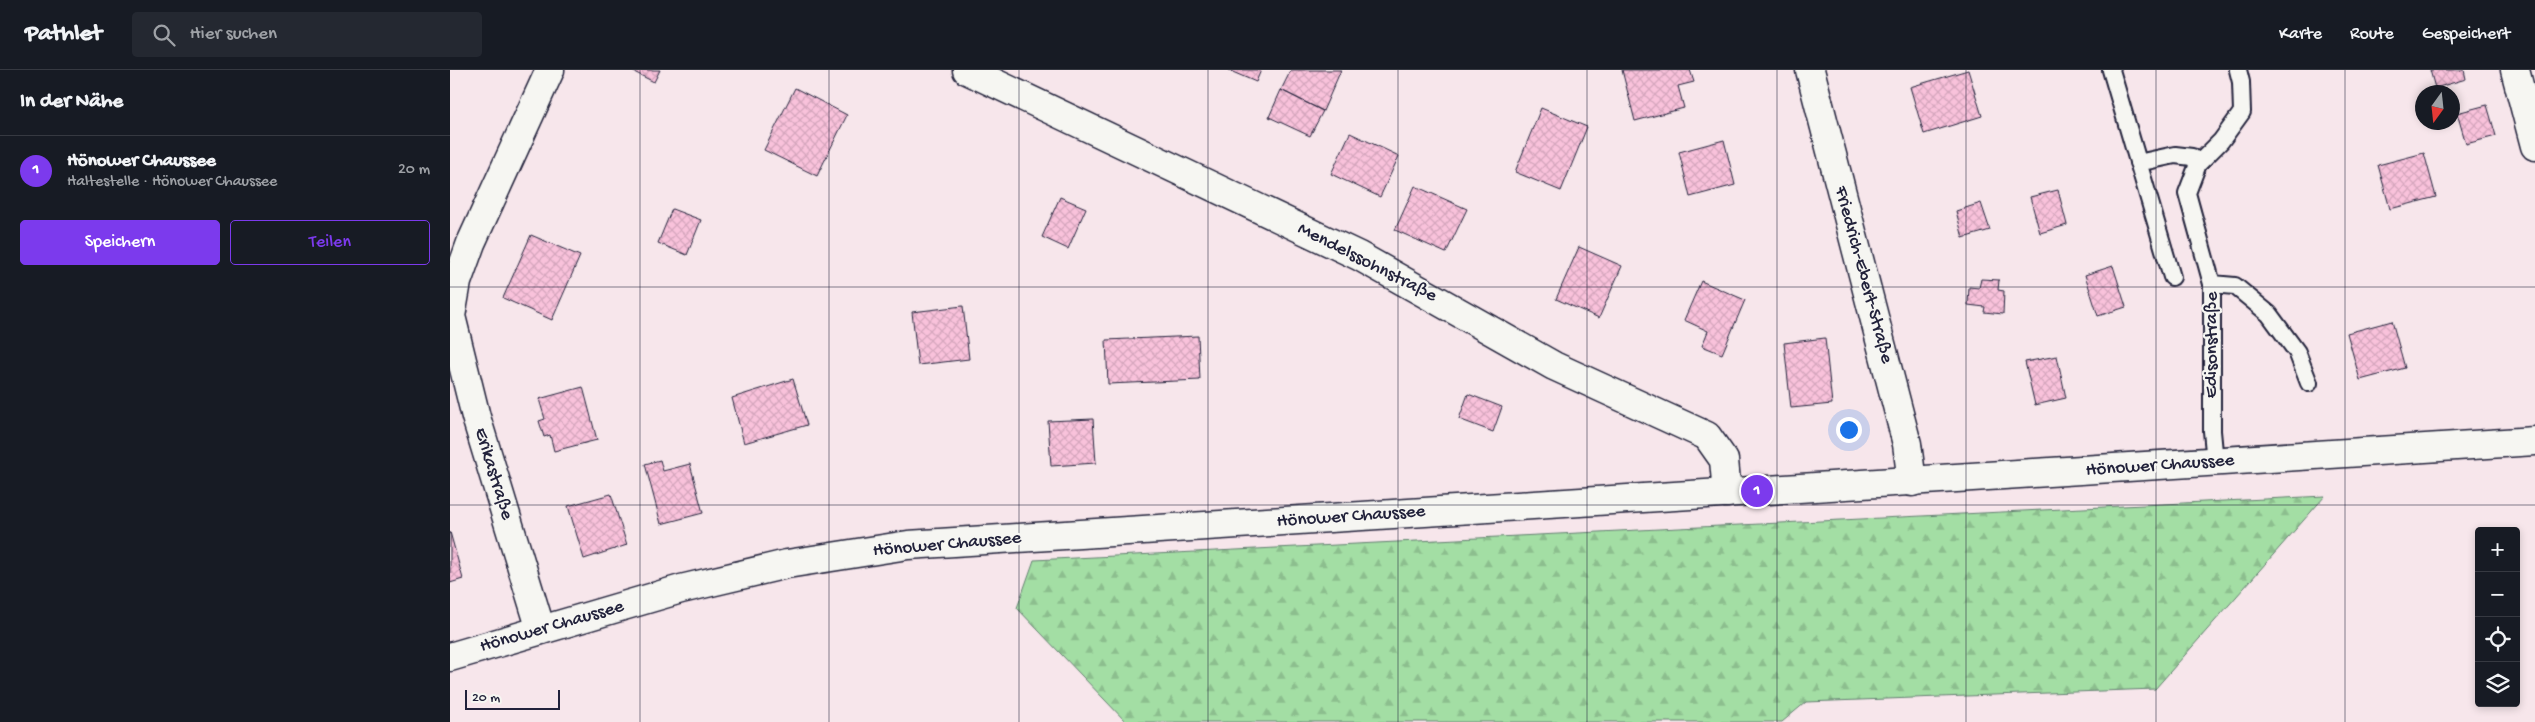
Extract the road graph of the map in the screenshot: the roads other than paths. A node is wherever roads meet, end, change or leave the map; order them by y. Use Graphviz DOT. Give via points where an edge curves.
graph roads {
  1 [pos="550,70"];
  2 [pos="967,70"];
  3 [pos="1810,70"];
  4 [pos="2111,70"];
  5 [pos="2238,70"];
  6 [pos="2515,70"];
  7 [pos="2535,146"];
  8 [pos="2138,163"];
  9 [pos="2198,164"];
  10 [pos="2172,277"];
  11 [pos="2212,284"];
  12 [pos="450,316"];
  13 [pos="2309,383"];
  14 [pos="2535,441"];
  15 [pos="2215,462"];
  16 [pos="1912,482"];
  17 [pos="1727,494"];
  18 [pos="541,630"];
  19 [pos="450,657"];
  1 -- 12 [label="street, Erikastraße" via="471,243 457,282"];
  2 -- 17 [label="street, Mendelssohnstraße" via="1359,256 1554,366 1707,436 1724,460"];
  3 -- 16 [label="street, Friedrich-Ebert-Straße" via="1907,444"];
  4 -- 8 [label="lane"];
  5 -- 9 [label="lane, Edisonstraße" via="2242,82 2242,112 2221,141"];
  6 -- 7 [label="street"];
  8 -- 9 [label="lane" via="2175,155 2192,157"];
  8 -- 10 [label="lane"];
  9 -- 11 [label="lane, Edisonstraße" via="2186,193"];
  11 -- 13 [label="lane" via="2235,286 2269,314 2297,352"];
  11 -- 15 [label="lane, Edisonstraße"];
  12 -- 18 [label="street, Erikastraße" via="476,418"];
  14 -- 15 [label="street, Hönower Chaussee"];
  15 -- 16 [label="street, Hönower Chaussee"];
  16 -- 17 [label="street, Hönower Chaussee"];
  17 -- 18 [label="street, Hönower Chaussee" via="908,545 787,564 681,589"];
  18 -- 19 [label="street, Hönower Chaussee"];
}
